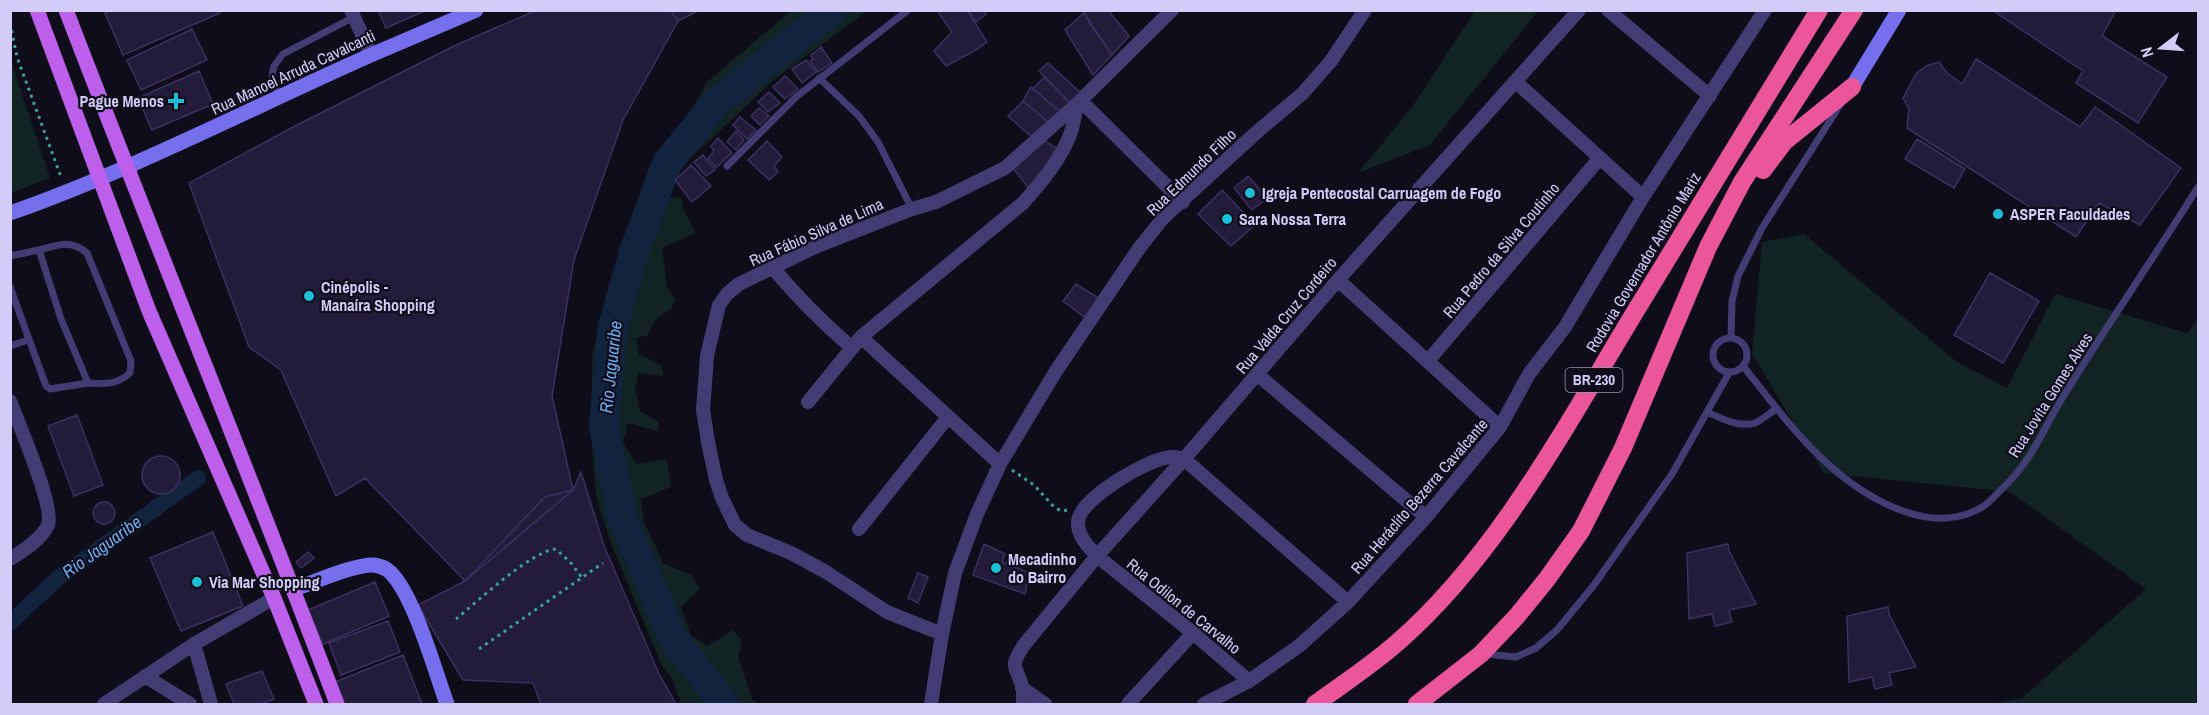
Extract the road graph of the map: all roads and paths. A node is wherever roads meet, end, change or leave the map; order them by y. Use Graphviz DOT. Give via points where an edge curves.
graph roads {
  1 [pos="37,10"];
  2 [pos="66,10"];
  3 [pos="476,10"];
  4 [pos="908,10"];
  5 [pos="1172,10"];
  6 [pos="1365,10"];
  7 [pos="1579,10"];
  8 [pos="1608,10"];
  9 [pos="1765,10"];
  10 [pos="1819,10"];
  11 [pos="1854,10"];
  12 [pos="1899,10"];
  13 [pos="353,14"];
  14 [pos="10,23"];
  15 [pos="371,55"];
  16 [pos="819,78"];
  17 [pos="1515,81"];
  18 [pos="1852,87"];
  19 [pos="1710,96"];
  20 [pos="279,97"];
  21 [pos="1079,102"];
  22 [pos="1599,159"];
  23 [pos="727,166"];
  24 [pos="127,168"];
  25 [pos="99,180"];
  26 [pos="2199,188"];
  27 [pos="67,193"];
  28 [pos="1642,197"];
  29 [pos="1182,202"];
  30 [pos="912,209"];
  31 [pos="10,213"];
  32 [pos="1708,247"];
  33 [pos="39,250"];
  34 [pos="10,256"];
  35 [pos="773,268"];
  36 [pos="1338,280"];
  37 [pos="10,287"];
  38 [pos="1731,337"];
  39 [pos="28,340"];
  40 [pos="856,342"];
  41 [pos="10,346"];
  42 [pos="1428,361"];
  43 [pos="1743,366"];
  44 [pos="1729,372"];
  45 [pos="1258,375"];
  46 [pos="88,383"];
  47 [pos="10,401"];
  48 [pos="808,402"];
  49 [pos="1776,409"];
  50 [pos="1707,412"];
  51 [pos="948,417"];
  52 [pos="1500,427"];
  53 [pos="1184,459"];
  54 [pos="1000,464"];
  55 [pos="1084,507"];
  56 [pos="1426,517"];
  57 [pos="859,529"];
  58 [pos="1097,556"];
  59 [pos="10,559"];
  60 [pos="603,563"];
  61 [pos="582,578"];
  62 [pos="294,590"];
  63 [pos="274,598"];
  64 [pos="1348,602"];
  65 [pos="456,619"];
  66 [pos="1193,633"];
  67 [pos="942,634"];
  68 [pos="194,644"];
  69 [pos="479,649"];
  70 [pos="1481,654"];
  71 [pos="145,676"];
  72 [pos="1249,681"];
  73 [pos="1022,688"];
  74 [pos="104,705"];
  75 [pos="189,705"];
  76 [pos="211,705"];
  77 [pos="316,705"];
  78 [pos="337,705"];
  79 [pos="447,705"];
  80 [pos="931,705"];
  81 [pos="1023,705"];
  82 [pos="1045,705"];
  83 [pos="1128,705"];
  84 [pos="1204,705"];
  85 [pos="1314,705"];
  86 [pos="1416,705"];
  1 -- 25 [label="main road"];
  2 -- 24 [label="main road"];
  3 -- 15 [label="main road, Rua Manoel Arruda Cavalcanti"];
  4 -- 16 [label="lane"];
  5 -- 21 [label="street, Rua Fábio Silva de Lima"];
  6 -- 29 [label="street, Rua Edmundo Filho" via="1331,61 1302,94"];
  7 -- 17 [label="street, Rua Valda Cruz Cordeiro"];
  8 -- 19 [label="street"];
  9 -- 19 [label="street, Rua Heráclito Bezerra Cavalcante"];
  10 -- 85 [label="highway, Rodovia Governador Antônio Mariz / BR-230" via="1495,536 1399,641"];
  11 -- 32 [label="highway, BR-230" via="1742,182"];
  12 -- 18 [label="main road"];
  13 -- 15 [label="street"];
  13 -- 20 [label="lane" via="284,54 274,66 272,76"];
  14 -- 27 [label="path" via="17,57"];
  15 -- 20 [label="main road, Rua Manoel Arruda Cavalcanti"];
  16 -- 23 [label="lane"];
  16 -- 30 [label="lane" via="859,116 878,142"];
  17 -- 22 [label="street"];
  17 -- 36 [label="street, Rua Valda Cruz Cordeiro"];
  18 -- 32 [label="highway" via="1785,142 1769,160 1725,230"];
  18 -- 38 [label="lane" via="1768,219 1738,276 1732,301"];
  19 -- 28 [label="street, Rua Heráclito Bezerra Cavalcante"];
  20 -- 24 [label="main road, Rua Manoel Arruda Cavalcanti"];
  21 -- 29 [label="street"];
  21 -- 30 [label="street, Rua Fábio Silva de Lima" via="1005,168 954,194"];
  21 -- 40 [label="street" via="1067,142 1023,203"];
  22 -- 28 [label="street"];
  22 -- 42 [label="street, Rua Pedro da Silva Coutinho"];
  24 -- 25 [label="main road, Rua Manoel Arruda Cavalcanti"];
  24 -- 62 [label="main road"];
  25 -- 27 [label="main road, Rua Manoel Arruda Cavalcanti"];
  25 -- 63 [label="main road" via="149,311"];
  26 -- 49 [label="lane, Rua Jovita Gomes Alves" via="2062,398 2041,440 2014,478 1985,505 1943,519 1888,506 1822,459"];
  27 -- 31 [label="main road, Rua Manoel Arruda Cavalcanti"];
  28 -- 52 [label="street, Rua Heráclito Bezerra Cavalcante" via="1564,327 1529,374"];
  29 -- 54 [label="street, Rua Edmundo Filho" via="1140,247 1056,371"];
  30 -- 35 [label="street, Rua Fábio Silva de Lima"];
  32 -- 70 [label="highway, BR-230" via="1623,448 1581,531 1524,606"];
  33 -- 34 [label="lane"];
  33 -- 46 [label="lane" via="61,319"];
  33 -- 46 [label="lane" via="76,244 87,253 131,361 130,373 122,381"];
  35 -- 40 [label="street" via="819,320"];
  35 -- 67 [label="street, Rua Fábio Silva de Lima" via="727,294 715,316 707,356 703,410 714,471 728,513 747,535 826,572 887,612"];
  36 -- 42 [label="street"];
  36 -- 45 [label="street, Rua Valda Cruz Cordeiro"];
  37 -- 39 [label="lane"];
  38 -- 43 [label="lane, Rua Jovita Gomes Alves" via="1744,344 1747,353"];
  38 -- 44 [label="lane" via="1717,343 1712,351 1719,369"];
  39 -- 41 [label="lane"];
  39 -- 46 [label="lane" via="50,389"];
  40 -- 48 [label="street"];
  40 -- 51 [label="street"];
  42 -- 52 [label="street"];
  43 -- 44 [label="lane"];
  43 -- 49 [label="lane, Rua Jovita Gomes Alves"];
  44 -- 50 [label="lane"];
  45 -- 53 [label="street, Rua Valda Cruz Cordeiro"];
  45 -- 56 [label="street"];
  47 -- 59 [label="street" via="49,509 49,522 36,540"];
  49 -- 50 [label="lane" via="1754,423 1743,424"];
  50 -- 70 [label="lane" via="1672,474 1594,585 1557,630 1536,648 1516,657"];
  51 -- 54 [label="street"];
  51 -- 57 [label="street"];
  52 -- 56 [label="street, Rua Heráclito Bezerra Cavalcante"];
  53 -- 55 [label="street" via="1170,457 1147,465"];
  53 -- 58 [label="street, Rua Valda Cruz Cordeiro"];
  53 -- 64 [label="street"];
  54 -- 55 [label="path" via="1028,480 1055,508 1062,511"];
  54 -- 67 [label="street, Rua Edmundo Filho" via="955,573"];
  55 -- 58 [label="street, Rua Odilon de Carvalho" via="1078,520 1079,531"];
  56 -- 64 [label="street, Rua Heráclito Bezerra Cavalcante"];
  58 -- 66 [label="street, Rua Odilon de Carvalho"];
  58 -- 73 [label="street, Rua Valda Cruz Cordeiro" via="1015,657"];
  60 -- 61 [label="path"];
  61 -- 65 [label="path" via="556,549 549,550"];
  61 -- 69 [label="path"];
  62 -- 78 [label="main road"];
  62 -- 79 [label="main road" via="358,567 371,565 389,570 418,624"];
  63 -- 68 [label="street"];
  63 -- 77 [label="main road"];
  64 -- 72 [label="street, Rua Heráclito Bezerra Cavalcante" via="1299,646"];
  66 -- 72 [label="street, Rua Odilon de Carvalho"];
  66 -- 83 [label="street"];
  67 -- 80 [label="street, Rua Edmundo Filho"];
  68 -- 71 [label="street"];
  68 -- 76 [label="street"];
  70 -- 86 [label="highway, BR-230"];
  71 -- 74 [label="street"];
  71 -- 75 [label="street"];
  72 -- 84 [label="street, Rua Heráclito Bezerra Cavalcante"];
  73 -- 81 [label="street"];
  73 -- 82 [label="street"];
}
